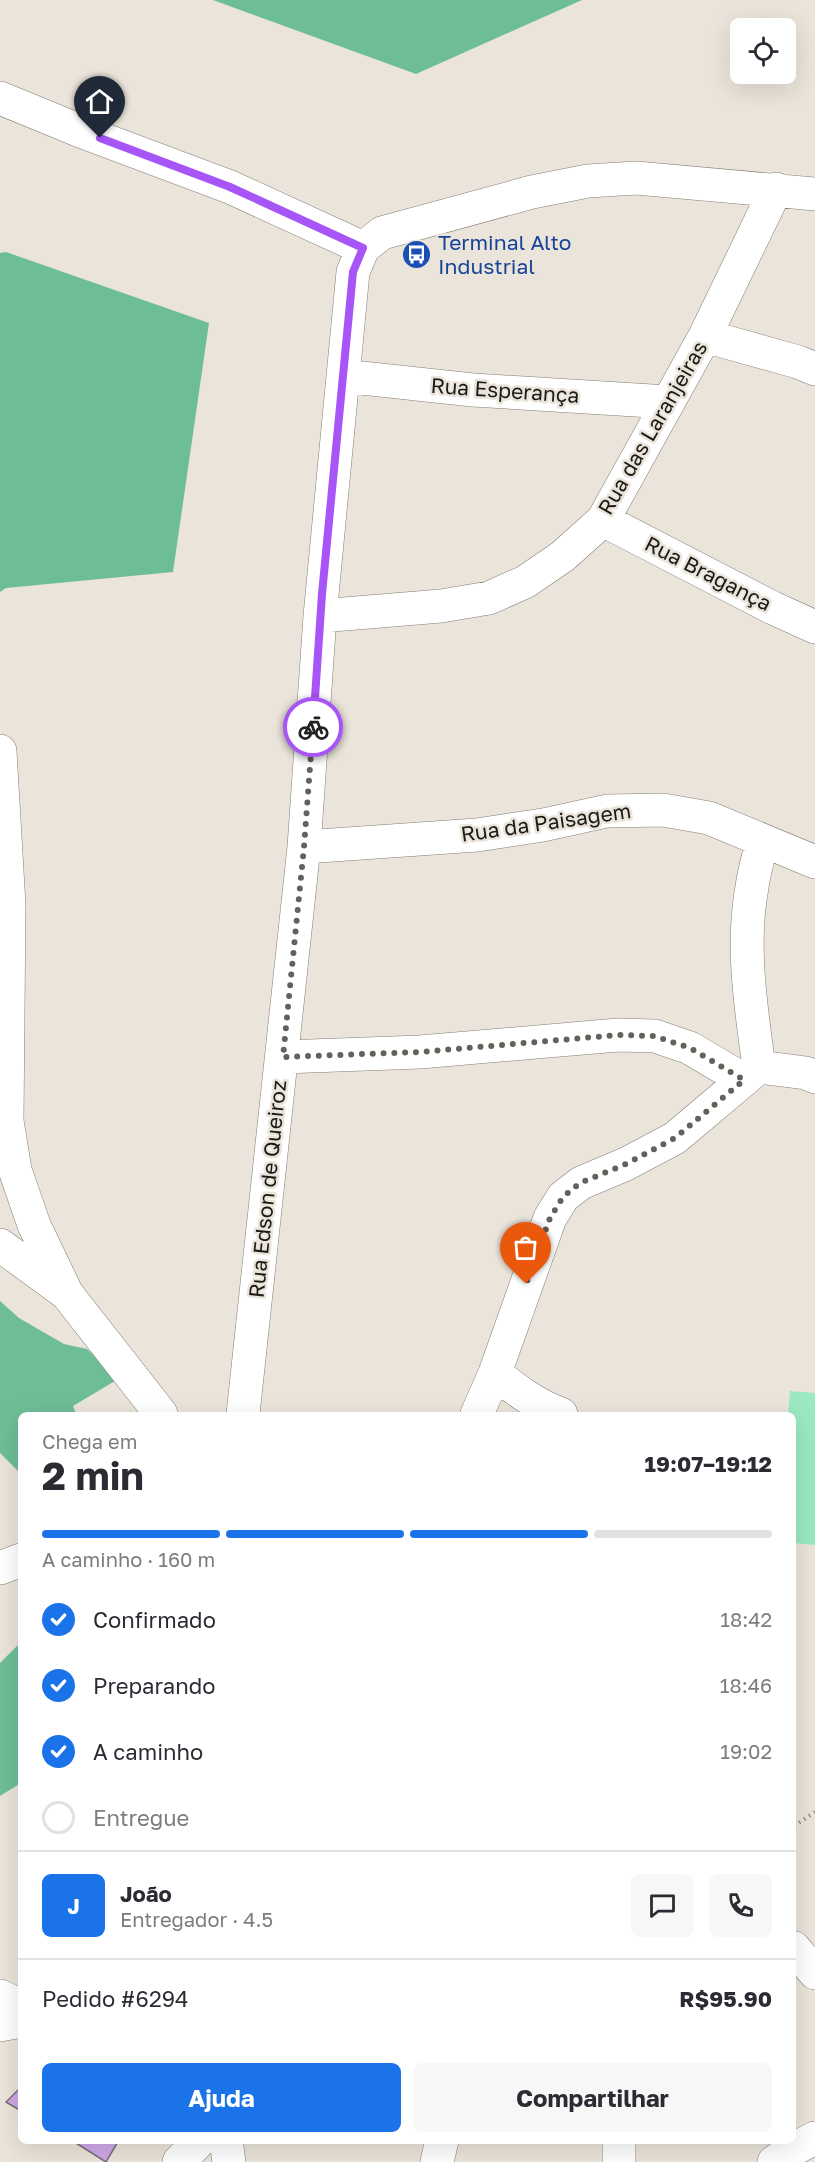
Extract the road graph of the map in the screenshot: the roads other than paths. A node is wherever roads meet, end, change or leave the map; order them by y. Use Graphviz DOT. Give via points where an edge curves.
graph roads {
  1 [pos="0,98"];
  2 [pos="776,189"];
  3 [pos="815,194"];
  4 [pos="363,248"];
  5 [pos="705,336"];
  6 [pos="815,369"];
  7 [pos="343,376"];
  8 [pos="668,402"];
  9 [pos="603,520"];
  10 [pos="320,616"];
  11 [pos="815,627"];
  12 [pos="0,751"];
  13 [pos="762,841"];
  14 [pos="304,847"];
  15 [pos="815,862"];
  16 [pos="283,1057"];
  17 [pos="751,1073"];
  18 [pos="815,1077"];
  19 [pos="0,1245"];
  20 [pos="67,1294"];
  21 [pos="495,1373"];
  22 [pos="159,1412"];
  23 [pos="243,1412"];
  24 [pos="478,1412"];
  25 [pos="555,1412"];
  26 [pos="18,1561"];
  27 [pos="0,1568"];
  28 [pos="796,1950"];
  29 [pos="815,1973"];
  30 [pos="0,1996"];
  31 [pos="18,2005"];
  32 [pos="18,2022"];
  33 [pos="0,2025"];
  34 [pos="815,2138"];
  35 [pos="197,2144"];
  36 [pos="227,2144"];
  37 [pos="441,2144"];
  38 [pos="620,2144"];
  39 [pos="179,2162"];
  40 [pos="229,2162"];
  41 [pos="438,2162"];
  42 [pos="619,2162"];
  43 [pos="774,2162"];
  1 -- 4 [label="street" via="230,187"];
  2 -- 3 [label="street"];
  2 -- 4 [label="street" via="636,178 588,182 532,192 382,233"];
  2 -- 5 [label="street, Rua das Laranjeiras"];
  4 -- 7 [label="street, Rua Edson de Queiroz" via="353,272"];
  5 -- 6 [label="street"];
  5 -- 8 [label="street, Rua das Laranjeiras"];
  7 -- 8 [label="street, Rua Esperança" via="473,390"];
  7 -- 10 [label="street, Rua Edson de Queiroz"];
  8 -- 9 [label="street, Rua das Laranjeiras"];
  9 -- 10 [label="street, Rua das Laranjeiras" via="563,556 525,582 489,597 441,606"];
  9 -- 11 [label="street, Rua Bragança"];
  10 -- 14 [label="street, Rua Edson de Queiroz"];
  12 -- 20 [label="street" via="9,905 7,1121 15,1170 30,1214"];
  13 -- 14 [label="street, Rua da Paisagem" via="709,818 663,810 607,811 477,835"];
  13 -- 15 [label="street, Rua da Paisagem"];
  13 -- 17 [label="street" via="751,888 747,935"];
  14 -- 16 [label="street, Rua Edson de Queiroz"];
  16 -- 17 [label="street" via="420,1052 618,1035 654,1036"];
  16 -- 23 [label="street, Rua Edson de Queiroz"];
  17 -- 18 [label="street" via="806,1073"];
  17 -- 21 [label="street" via="675,1138 580,1183 563,1197 550,1218"];
  19 -- 20 [label="street"];
  20 -- 22 [label="street"];
  21 -- 24 [label="street"];
  21 -- 25 [label="street" via="520,1394"];
  26 -- 27 [label="street"];
  28 -- 29 [label="street"];
  30 -- 31 [label="street"];
  32 -- 33 [label="street"];
  34 -- 43 [label="street"];
  35 -- 39 [label="street"];
  36 -- 40 [label="street"];
  37 -- 41 [label="street"];
  38 -- 42 [label="street"];
}
